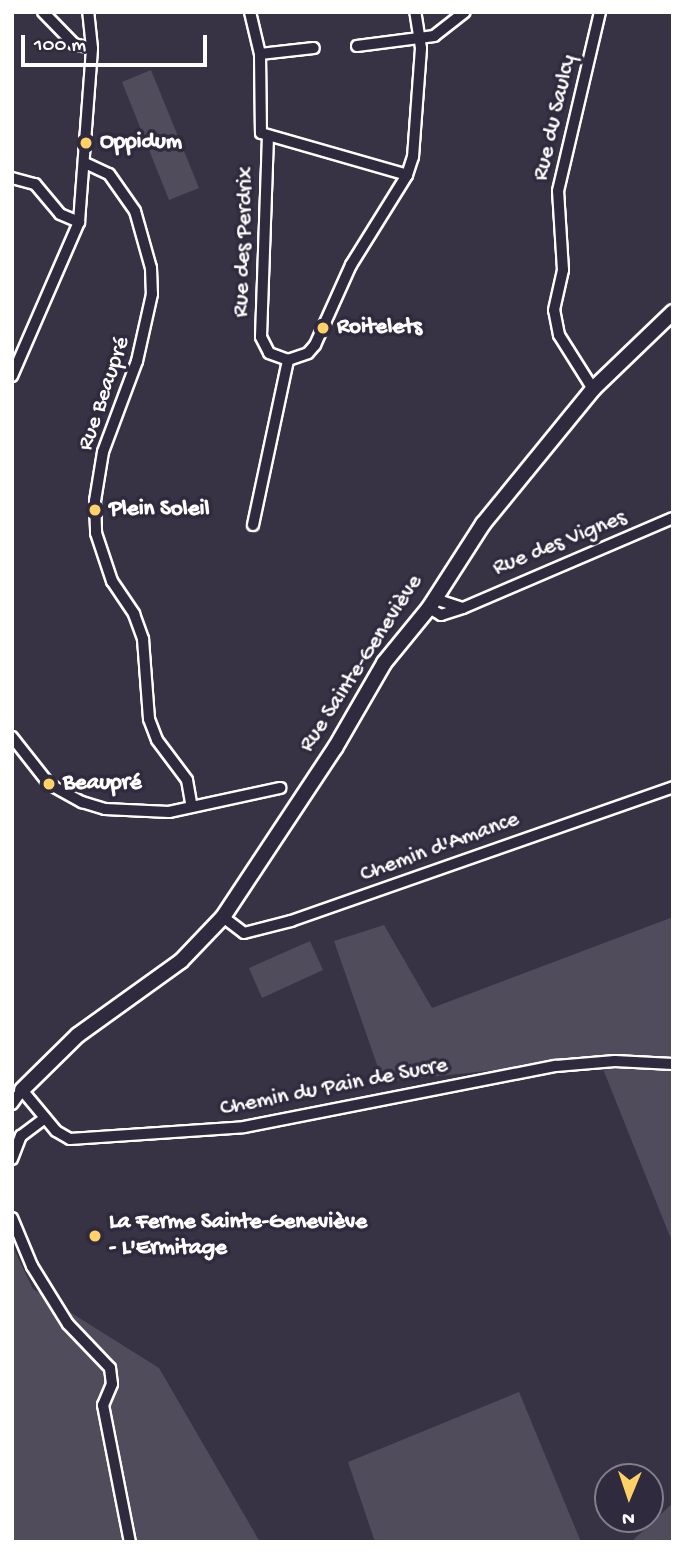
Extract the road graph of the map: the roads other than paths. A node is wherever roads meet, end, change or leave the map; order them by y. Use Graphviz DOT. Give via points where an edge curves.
graph roads {
  1 [pos="43,12"];
  2 [pos="89,12"];
  3 [pos="250,12"];
  4 [pos="415,12"];
  5 [pos="465,12"];
  6 [pos="600,12"];
  7 [pos="421,38"];
  8 [pos="357,46"];
  9 [pos="92,48"];
  10 [pos="314,48"];
  11 [pos="260,54"];
  12 [pos="268,136"];
  13 [pos="85,163"];
  14 [pos="407,175"];
  15 [pos="12,178"];
  16 [pos="79,222"];
  17 [pos="673,312"];
  18 [pos="288,360"];
  19 [pos="12,376"];
  20 [pos="593,389"];
  21 [pos="673,518"];
  22 [pos="253,526"];
  23 [pos="432,604"];
  24 [pos="12,737"];
  25 [pos="673,787"];
  26 [pos="280,788"];
  27 [pos="192,807"];
  28 [pos="223,917"];
  29 [pos="673,1064"];
  30 [pos="17,1092"];
  31 [pos="12,1104"];
  32 [pos="45,1118"];
  33 [pos="12,1159"];
  34 [pos="12,1218"];
  35 [pos="130,1542"];
  1 -- 9 [label="street" via="74,44"];
  2 -- 9 [label="street"];
  3 -- 11 [label="street, Rue des Perdrix"];
  4 -- 7 [label="street"];
  5 -- 7 [label="street" via="434,36"];
  6 -- 20 [label="street, Rue du Saulcy" via="558,191 563,270 554,310 559,335"];
  7 -- 8 [label="street"];
  7 -- 14 [label="street" via="413,157"];
  9 -- 13 [label="street"];
  10 -- 11 [label="street"];
  11 -- 12 [label="street, Rue des Perdrix" via="258,124"];
  12 -- 14 [label="street"];
  12 -- 18 [label="street, Rue des Perdrix" via="261,337 269,353"];
  13 -- 16 [label="street"];
  13 -- 27 [label="street, Rue Beaupré" via="109,173 135,211 151,268 152,294 137,361 103,452 94,501 96,533 112,581 134,614 143,639 149,719 157,740 187,780"];
  14 -- 18 [label="street" via="351,265 315,345 308,353"];
  15 -- 16 [label="street" via="35,184 60,214"];
  16 -- 19 [label="street"];
  17 -- 20 [label="street, Rue Sainte-Geneviève"];
  18 -- 22 [label="street"];
  20 -- 23 [label="street, Rue Sainte-Geneviève" via="484,524"];
  21 -- 23 [label="street, Rue des Vignes" via="463,608"];
  23 -- 28 [label="street, Rue Sainte-Geneviève" via="384,663 335,748"];
  24 -- 27 [label="street" via="44,779 82,802 147,813"];
  25 -- 28 [label="street, Chemin d'Amance" via="291,921 244,933"];
  26 -- 27 [label="street"];
  28 -- 30 [label="street, Rue Sainte-Geneviève" via="181,961 78,1035"];
  29 -- 32 [label="street, Chemin du Pain de Sucre" via="615,1061 556,1066 223,1129 70,1139"];
  30 -- 31 [label="street"];
  30 -- 32 [label="street, Chemin du Pain de Sucre"];
  32 -- 33 [label="street" via="21,1136"];
  34 -- 35 [label="street" via="32,1266 68,1324 110,1368 112,1384 103,1405"];
}
